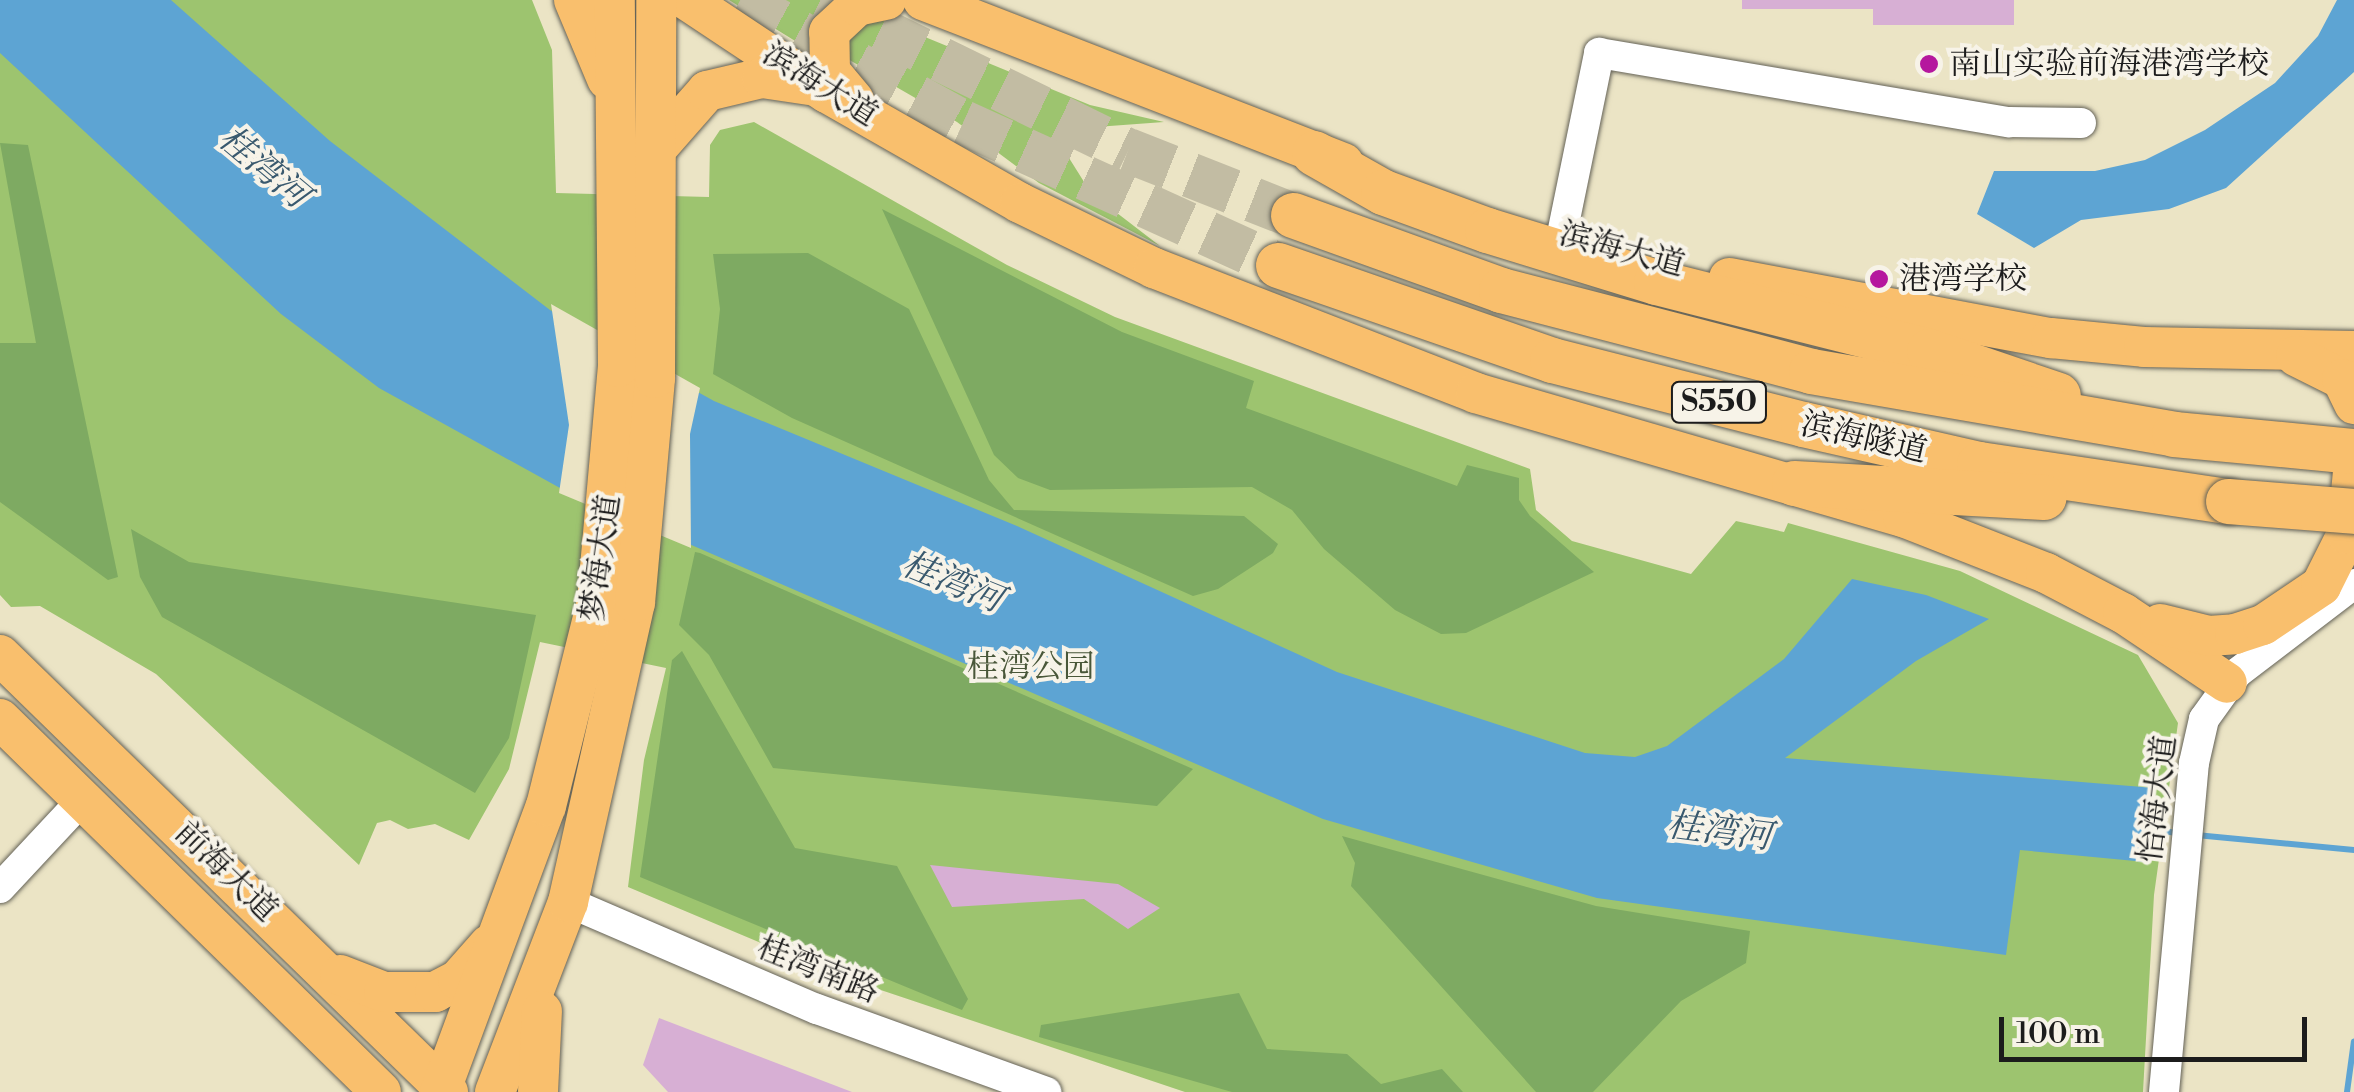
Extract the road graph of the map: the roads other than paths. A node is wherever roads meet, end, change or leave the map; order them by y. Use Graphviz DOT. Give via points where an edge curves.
graph roads {
  1 [pos="574,0"];
  2 [pos="616,0"];
  3 [pos="656,0"];
  4 [pos="687,0"];
  5 [pos="886,0"];
  6 [pos="924,0"];
  7 [pos="828,92"];
  8 [pos="615,99"];
  9 [pos="871,118"];
  10 [pos="2081,123"];
  11 [pos="657,153"];
  12 [pos="1314,154"];
  13 [pos="1292,215"];
  14 [pos="1562,234"];
  15 [pos="1278,265"];
  16 [pos="2268,351"];
  17 [pos="2354,351"];
  18 [pos="2354,404"];
  19 [pos="2174,434"];
  20 [pos="2354,451"];
  21 [pos="2354,461"];
  22 [pos="1794,483"];
  23 [pos="2171,494"];
  24 [pos="2354,511"];
  25 [pos="2354,584"];
  26 [pos="2123,613"];
  27 [pos="0,655"];
  28 [pos="2226,683"];
  29 [pos="596,708"];
  30 [pos="0,719"];
  31 [pos="81,801"];
  32 [pos="0,888"];
  33 [pos="516,893"];
  34 [pos="568,902"];
  35 [pos="548,960"];
  36 [pos="325,968"];
  37 [pos="317,1027"];
  38 [pos="444,1090"];
  39 [pos="356,1092"];
  40 [pos="381,1092"];
  41 [pos="495,1092"];
  42 [pos="538,1092"];
  43 [pos="1046,1092"];
  44 [pos="2164,1092"];
  1 -- 8 [label="main road"];
  2 -- 8 [label="main road, 梦海大道"];
  3 -- 11 [label="main road, 梦海大道"];
  4 -- 7 [label="main road, 滨海大道"];
  5 -- 9 [label="main road" via="844,14 826,43 830,71"];
  6 -- 12 [label="main road, 滨海大道"];
  7 -- 9 [label="main road, 滨海大道"];
  7 -- 11 [label="main road" via="796,80 730,83 707,91"];
  8 -- 29 [label="main road, 梦海大道" via="614,463"];
  9 -- 22 [label="main road, 滨海大道" via="1020,203 1267,316 1494,399"];
  10 -- 14 [label="street" via="2008,122 1600,52"];
  11 -- 29 [label="main road, 梦海大道" via="650,474"];
  12 -- 14 [label="main road, 滨海大道"];
  12 -- 19 [label="highway" via="1384,192 1505,236 1929,351"];
  13 -- 19 [label="highway, 滨海隧道 / S550" via="1392,254 1626,326 1913,392"];
  14 -- 16 [label="main road, 滨海大道" via="1907,316 2126,345"];
  15 -- 23 [label="highway, 滨海隧道 / S550" via="1552,360 1979,464"];
  16 -- 17 [label="main road, 滨海大道"];
  16 -- 18 [label="main road" via="2328,368"];
  19 -- 20 [label="highway, S550"];
  21 -- 26 [label="main road" via="2342,548 2321,586 2300,604 2263,625 2209,636"];
  22 -- 23 [label="highway" via="1960,497"];
  22 -- 26 [label="main road, 滨海大道" via="1970,542"];
  23 -- 24 [label="highway, S550, bridge"];
  25 -- 28 [label="street, 怡海大道"];
  26 -- 28 [label="main road"];
  27 -- 36 [label="main road, 前海大道"];
  28 -- 44 [label="street, 怡海大道" via="2204,718 2194,763"];
  29 -- 33 [label="main road, 梦海大道"];
  29 -- 34 [label="main road, 梦海大道"];
  30 -- 31 [label="main road, 前海大道"];
  31 -- 32 [label="street"];
  31 -- 37 [label="main road, 前海大道"];
  33 -- 36 [label="main road" via="476,964 435,992 384,992"];
  33 -- 38 [label="main road, 梦海大道"];
  34 -- 35 [label="main road, 梦海大道"];
  34 -- 43 [label="street, 桂湾南路" via="817,1009"];
  35 -- 41 [label="main road, 梦海大道"];
  35 -- 42 [label="main road"];
  36 -- 38 [label="main road, 前海大道"];
  37 -- 39 [label="main road"];
  37 -- 40 [label="main road, 前海大道"];
}
